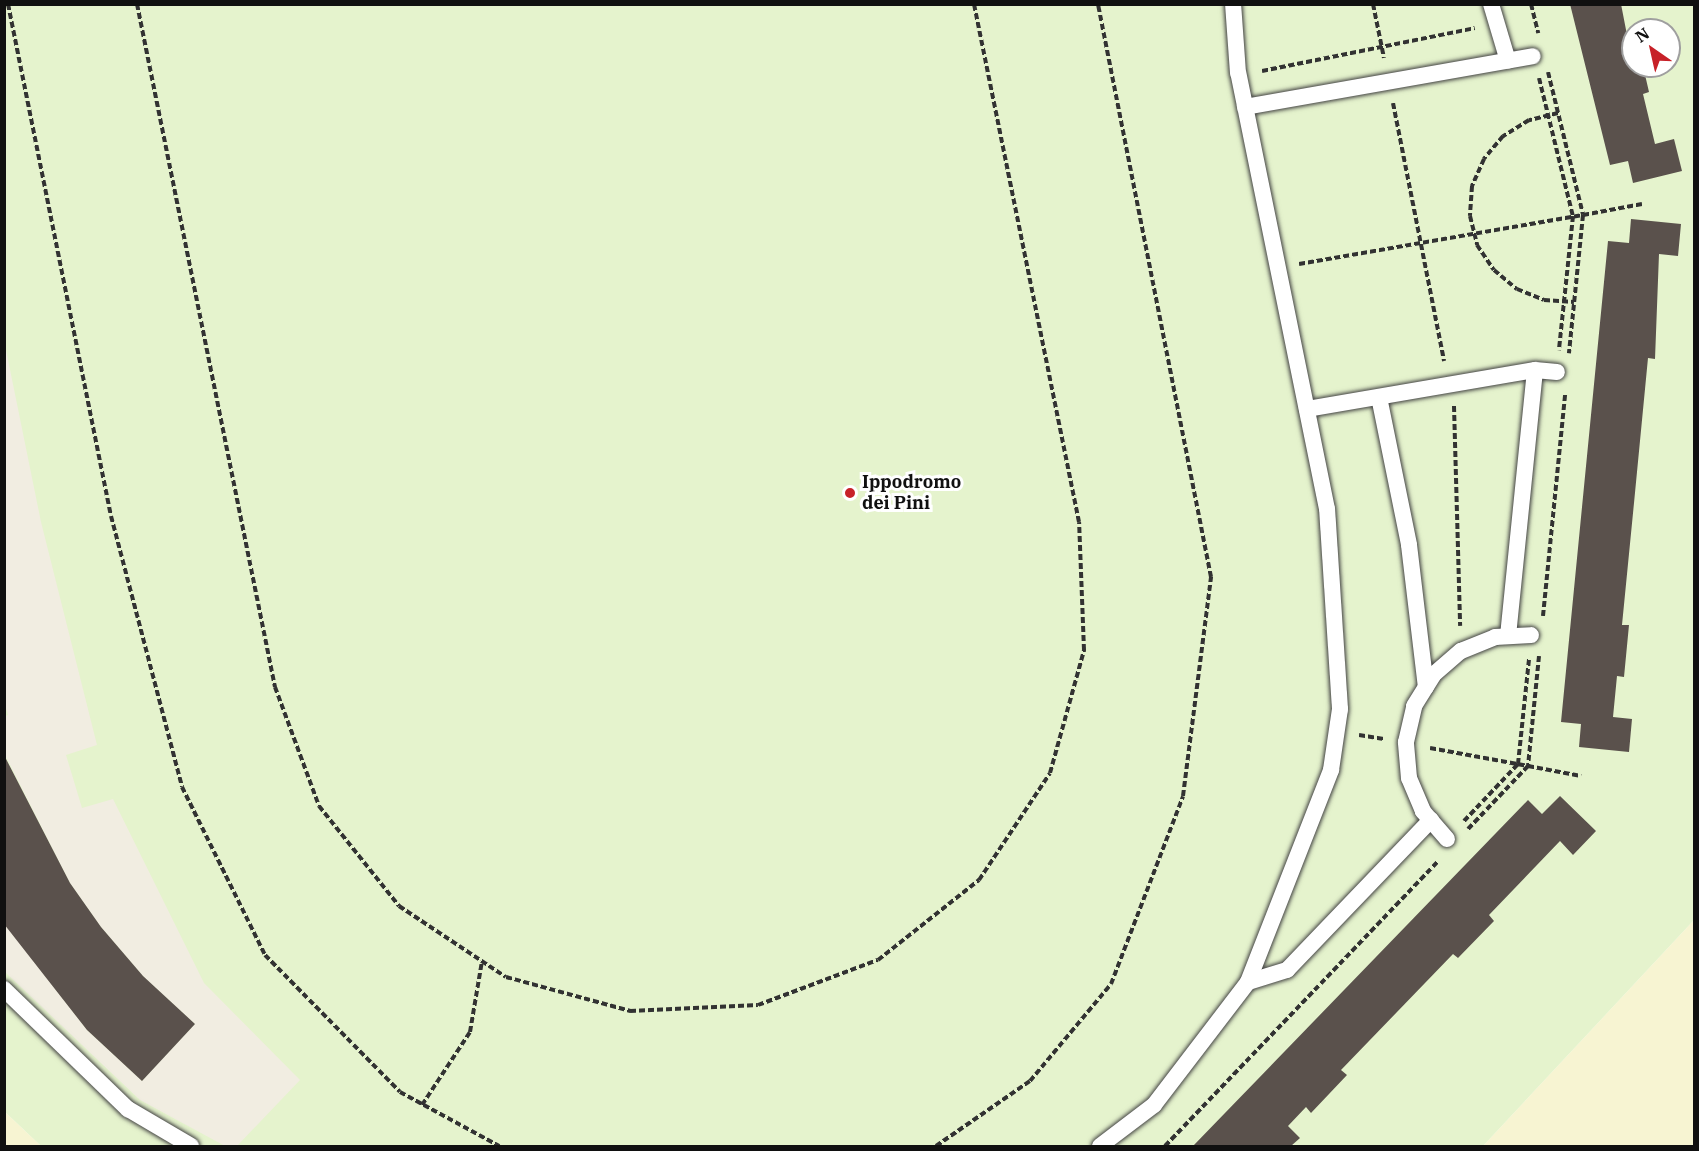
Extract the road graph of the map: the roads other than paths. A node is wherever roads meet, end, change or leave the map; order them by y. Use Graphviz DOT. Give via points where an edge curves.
graph roads {
  1 [pos="1233,4"];
  2 [pos="1491,4"];
  3 [pos="1539,58"];
  4 [pos="1508,61"];
  5 [pos="1245,107"];
  6 [pos="1535,370"];
  7 [pos="1557,372"];
  8 [pos="1379,397"];
  9 [pos="1306,409"];
  10 [pos="1531,634"];
  11 [pos="1508,636"];
  12 [pos="1426,687"];
  13 [pos="1431,819"];
  14 [pos="1447,839"];
  15 [pos="1248,982"];
  16 [pos="4,989"];
  17 [pos="191,1146"];
  18 [pos="1100,1146"];
  1 -- 5 [label="lane"];
  2 -- 4 [label="lane"];
  3 -- 4 [label="lane"];
  4 -- 5 [label="lane"];
  5 -- 9 [label="lane"];
  6 -- 7 [label="lane"];
  6 -- 8 [label="lane"];
  6 -- 11 [label="lane"];
  8 -- 9 [label="lane"];
  8 -- 12 [label="lane" via="1409,545"];
  9 -- 15 [label="lane" via="1327,509 1340,709 1331,770"];
  10 -- 11 [label="lane"];
  11 -- 12 [label="lane" via="1461,651"];
  12 -- 13 [label="lane" via="1414,706 1406,743 1409,778"];
  13 -- 14 [label="lane"];
  13 -- 15 [label="lane" via="1287,970"];
  15 -- 18 [label="lane" via="1154,1105"];
  16 -- 17 [label="lane" via="128,1109"];
}
